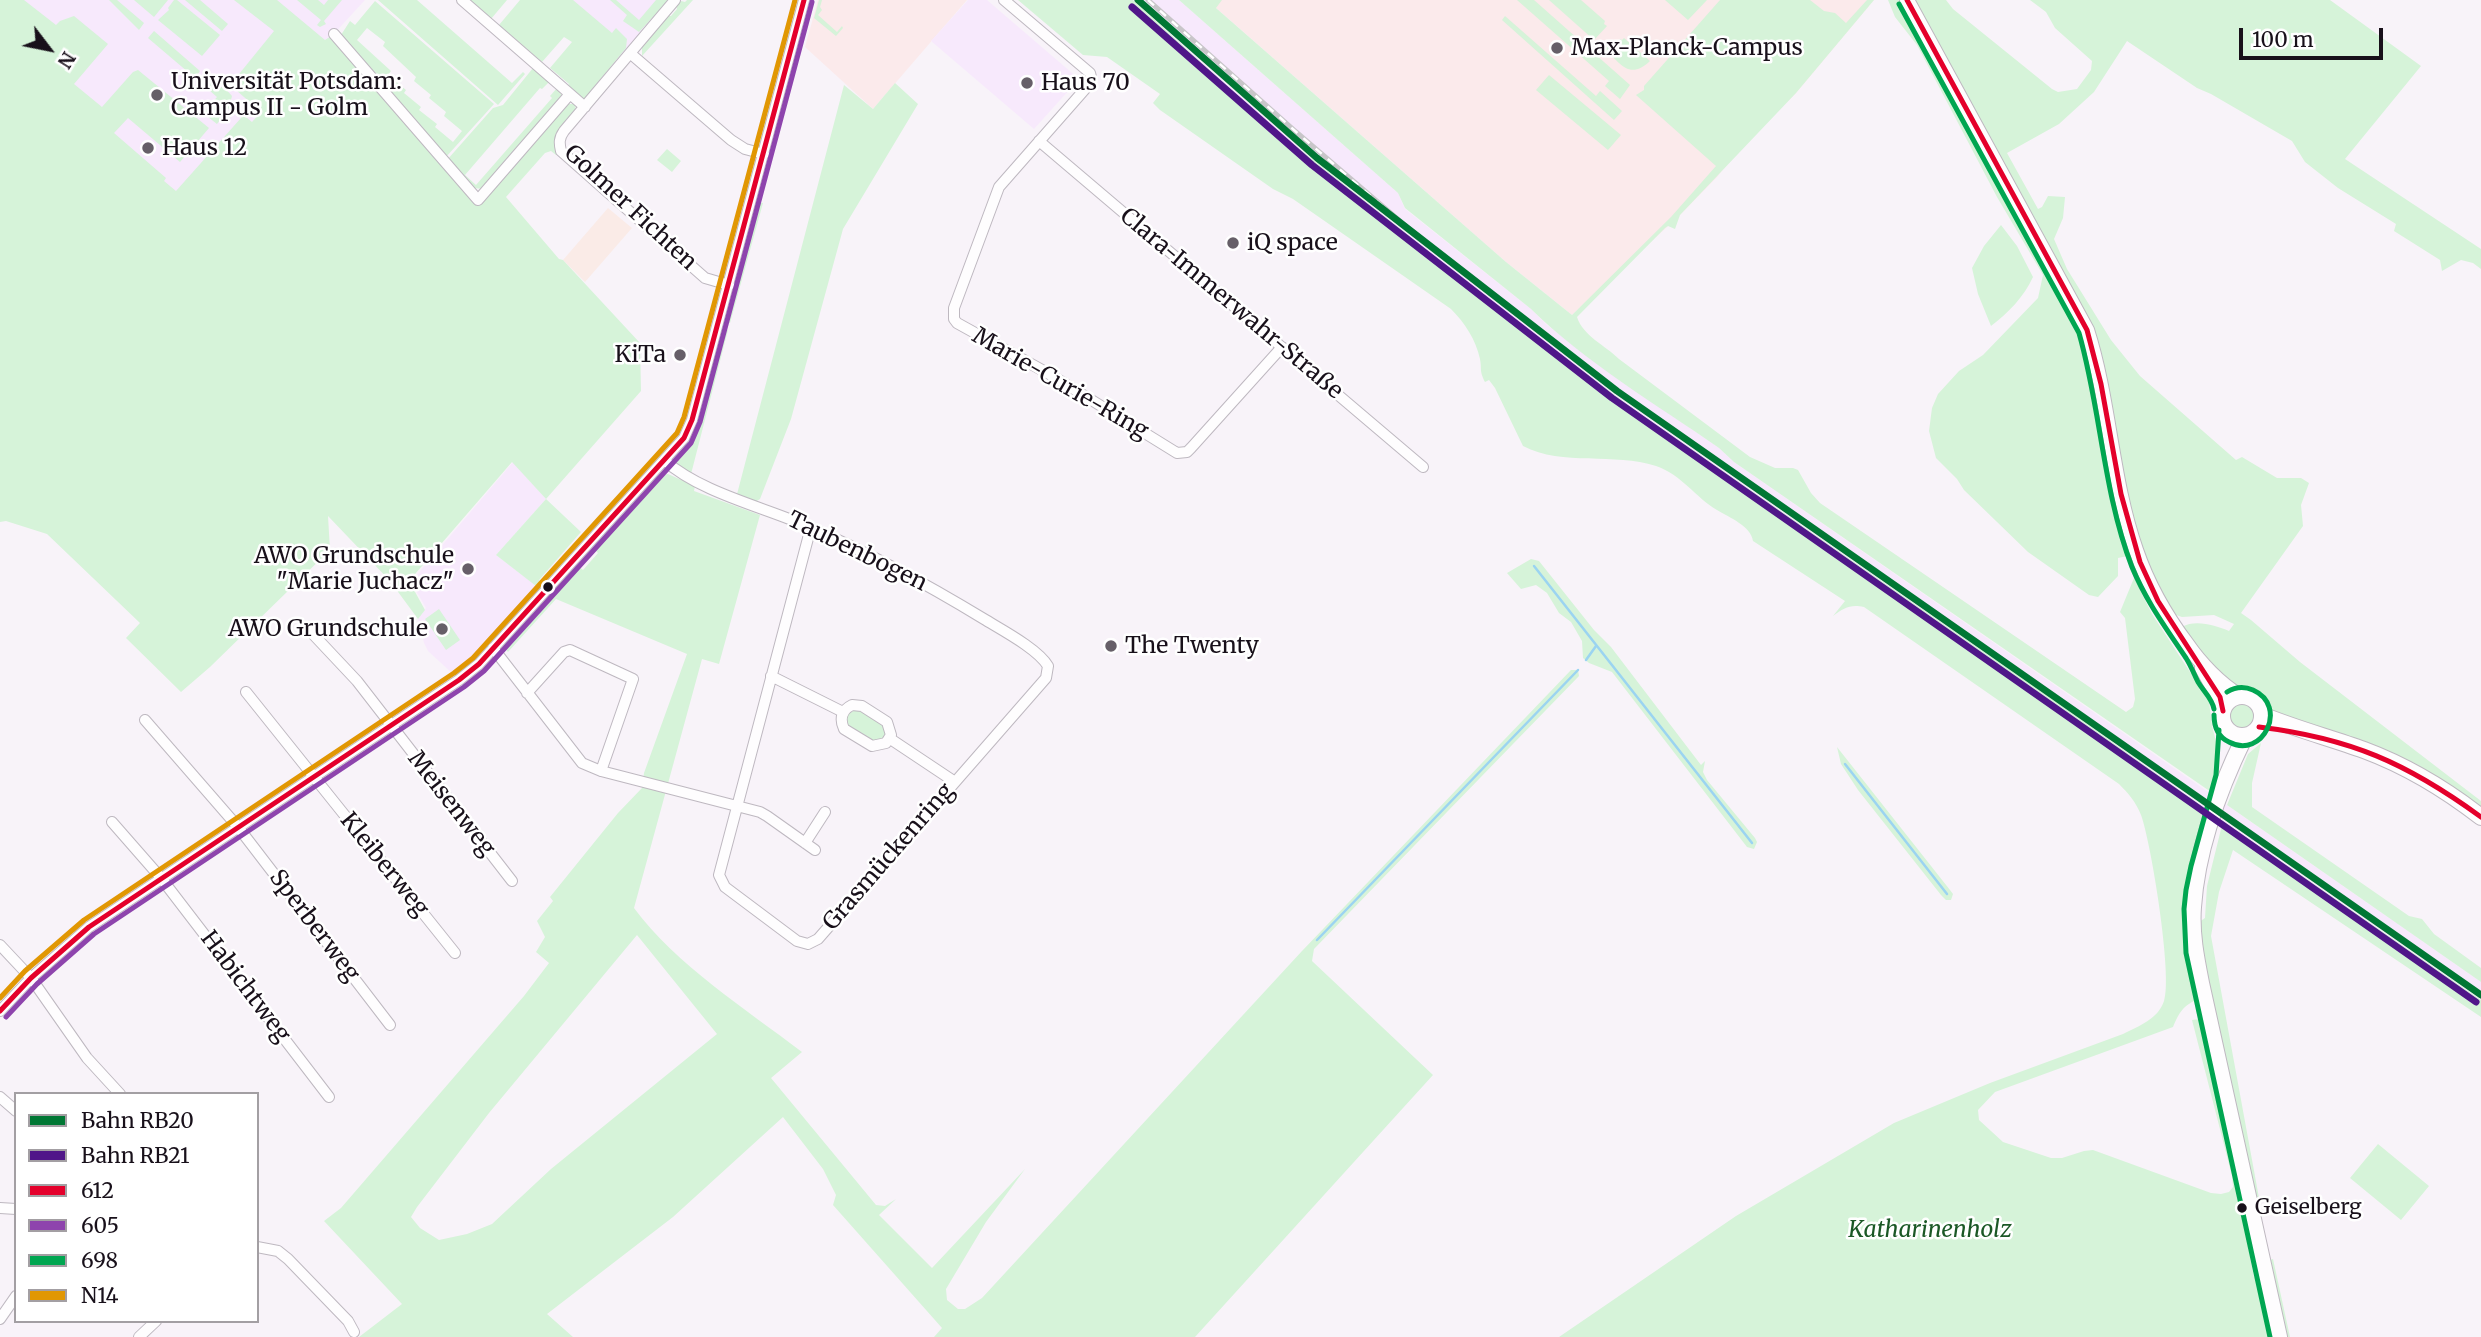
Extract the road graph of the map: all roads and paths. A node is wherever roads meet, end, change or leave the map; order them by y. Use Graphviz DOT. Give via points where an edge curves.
graph roads {
  1 [pos="462,0"];
  2 [pos="675,0"];
  3 [pos="804,0"];
  4 [pos="1004,0"];
  5 [pos="1907,0"];
  6 [pos="334,34"];
  7 [pos="631,54"];
  8 [pos="570,94"];
  9 [pos="584,107"];
  10 [pos="1039,141"];
  11 [pos="764,154"];
  12 [pos="729,285"];
  13 [pos="1282,347"];
  14 [pos="664,460"];
  15 [pos="1423,467"];
  16 [pos="811,527"];
  17 [pos="310,631"];
  18 [pos="493,648"];
  19 [pos="1043,659"];
  20 [pos="2201,663"];
  21 [pos="771,676"];
  22 [pos="246,692"];
  23 [pos="527,693"];
  24 [pos="2240,696"];
  25 [pos="843,712"];
  26 [pos="2222,712"];
  27 [pos="145,720"];
  28 [pos="391,726"];
  29 [pos="2256,726"];
  30 [pos="2228,731"];
  31 [pos="889,738"];
  32 [pos="601,771"];
  33 [pos="314,778"];
  34 [pos="2225,778"];
  35 [pos="954,782"];
  36 [pos="736,807"];
  37 [pos="825,812"];
  38 [pos="2481,817"];
  39 [pos="113,822"];
  40 [pos="238,827"];
  41 [pos="804,843"];
  42 [pos="815,850"];
  43 [pos="161,877"];
  44 [pos="512,881"];
  45 [pos="0,945"];
  46 [pos="455,953"];
  47 [pos="31,978"];
  48 [pos="0,1011"];
  49 [pos="390,1024"];
  50 [pos="118,1092"];
  51 [pos="0,1097"];
  52 [pos="329,1097"];
  53 [pos="14,1109"];
  54 [pos="259,1247"];
  55 [pos="14,1299"];
  56 [pos="0,1319"];
  57 [pos="154,1323"];
  58 [pos="354,1332"];
  59 [pos="139,1337"];
  60 [pos="2279,1337"];
  1 -- 8 [label="street"];
  2 -- 7 [label="street, Golmer Fichten"];
  3 -- 11 [label="street"];
  4 -- 10 [label="street, Marie-Curie-Ring" via="1090,73 1086,88"];
  5 -- 20 [label="street" via="2087,330 2104,390 2135,548 2162,609"];
  6 -- 8 [label="street" via="478,200"];
  7 -- 9 [label="street, Golmer Fichten"];
  7 -- 11 [label="street" via="731,140"];
  8 -- 9 [label="street"];
  9 -- 12 [label="street, Golmer Fichten" via="561,136 561,151 705,278"];
  10 -- 13 [label="street, Clara-Immerwahr-Straße"];
  10 -- 13 [label="street, Marie-Curie-Ring" via="997,192 954,308 957,323 1177,453 1188,452"];
  11 -- 12 [label="street"];
  12 -- 14 [label="street" via="692,420 684,438"];
  13 -- 15 [label="street, Clara-Immerwahr-Straße"];
  14 -- 16 [label="street, Taubenbogen" via="690,479"];
  14 -- 18 [label="street"];
  16 -- 19 [label="street, Taubenbogen" via="938,591"];
  16 -- 21 [label="street, Grasmückenring"];
  17 -- 28 [label="street, Meisenweg"];
  18 -- 23 [label="street"];
  18 -- 28 [label="street" via="459,680"];
  19 -- 35 [label="street, Grasmückenring" via="1049,670 1046,678"];
  20 -- 24 [label="street"];
  20 -- 26 [label="street"];
  21 -- 25 [label="street"];
  21 -- 36 [label="street, Grasmückenring"];
  22 -- 33 [label="street, Kleiberweg"];
  23 -- 32 [label="street" via="573,755"];
  23 -- 32 [label="street" via="567,650 633,679"];
  24 -- 26 [label="main road" via="2228,701"];
  24 -- 29 [label="main road" via="2258,703"];
  25 -- 31 [label="street" via="852,705 862,706 887,722"];
  25 -- 31 [label="street" via="844,729 867,744 882,746"];
  26 -- 30 [label="main road"];
  27 -- 40 [label="street, Sperberweg"];
  28 -- 33 [label="street"];
  28 -- 44 [label="street, Meisenweg"];
  29 -- 30 [label="main road" via="2233,734"];
  29 -- 34 [label="main road"];
  29 -- 38 [label="main road" via="2308,733 2363,750 2407,768"];
  30 -- 34 [label="main road"];
  31 -- 35 [label="street"];
  32 -- 36 [label="street"];
  33 -- 40 [label="street"];
  33 -- 46 [label="street, Kleiberweg"];
  34 -- 60 [label="main road" via="2195,891 2194,953"];
  35 -- 36 [label="street, Grasmückenring" via="818,939 808,944 797,941 722,884 720,870"];
  36 -- 41 [label="street" via="767,816"];
  37 -- 41 [label="street"];
  39 -- 43 [label="street, Habichtweg"];
  40 -- 43 [label="street"];
  40 -- 49 [label="street, Sperberweg"];
  41 -- 42 [label="street"];
  43 -- 47 [label="street" via="79,934"];
  43 -- 52 [label="street, Habichtweg"];
  45 -- 47 [label="street"];
  47 -- 48 [label="street"];
  47 -- 50 [label="street" via="87,1058"];
  51 -- 53 [label="street"];
  54 -- 58 [label="street" via="278,1251 288,1259"];
  55 -- 56 [label="street"];
  57 -- 59 [label="street"];
}
